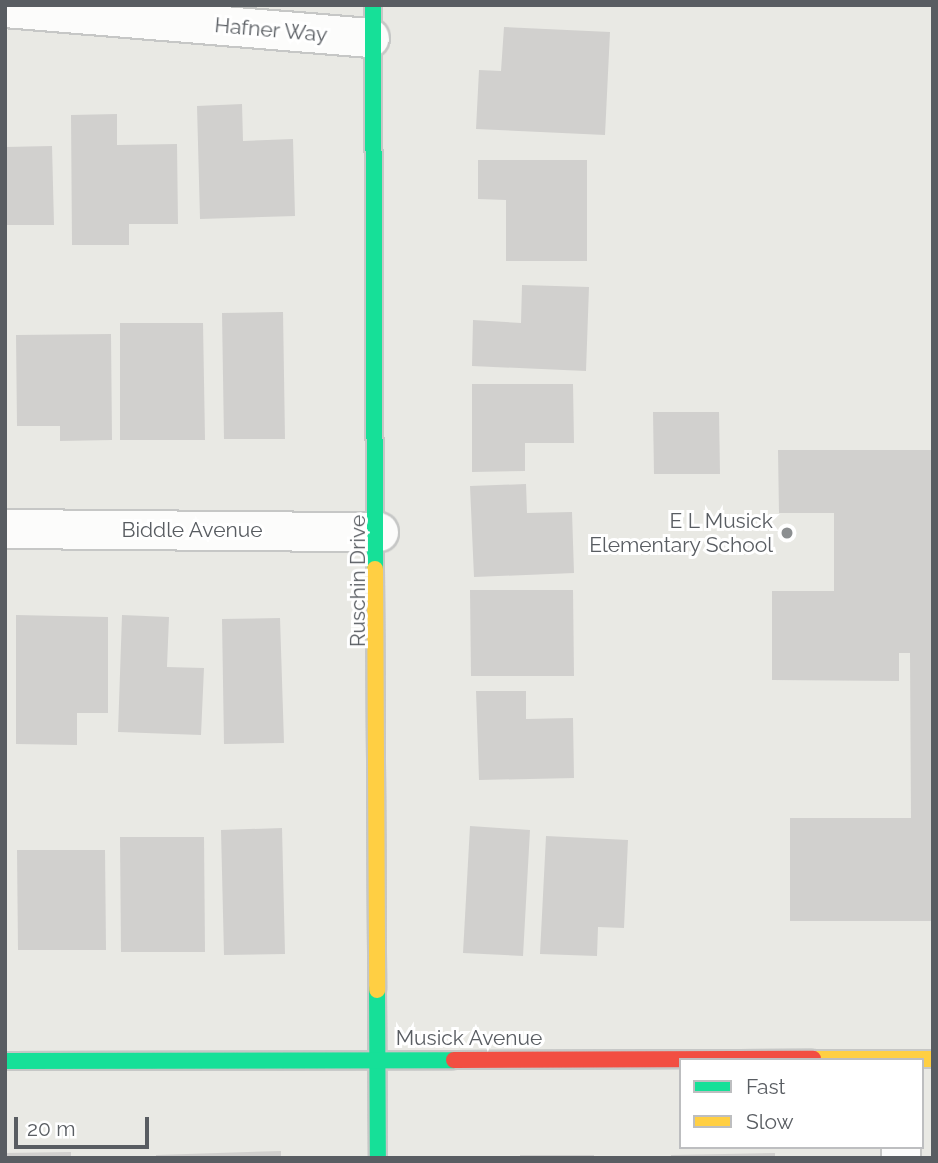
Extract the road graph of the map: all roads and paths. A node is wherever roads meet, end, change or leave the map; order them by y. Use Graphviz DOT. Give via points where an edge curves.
graph roads {
  1 [pos="5,8"];
  2 [pos="372,22"];
  3 [pos="5,529"];
  4 [pos="379,532"];
  5 [pos="378,1059"];
  6 [pos="679,1060"];
  7 [pos="5,1061"];
  8 [pos="378,1158"];
  1 -- 2 [label="street, Hafner Way"];
  2 -- 4 [label="street, Ruschin Drive"];
  3 -- 4 [label="street, Biddle Avenue"];
  4 -- 5 [label="street, Ruschin Drive"];
  5 -- 6 [label="street, Musick Avenue"];
  5 -- 7 [label="street, Musick Avenue"];
  5 -- 8 [label="street, Ruschin Drive"];
}
